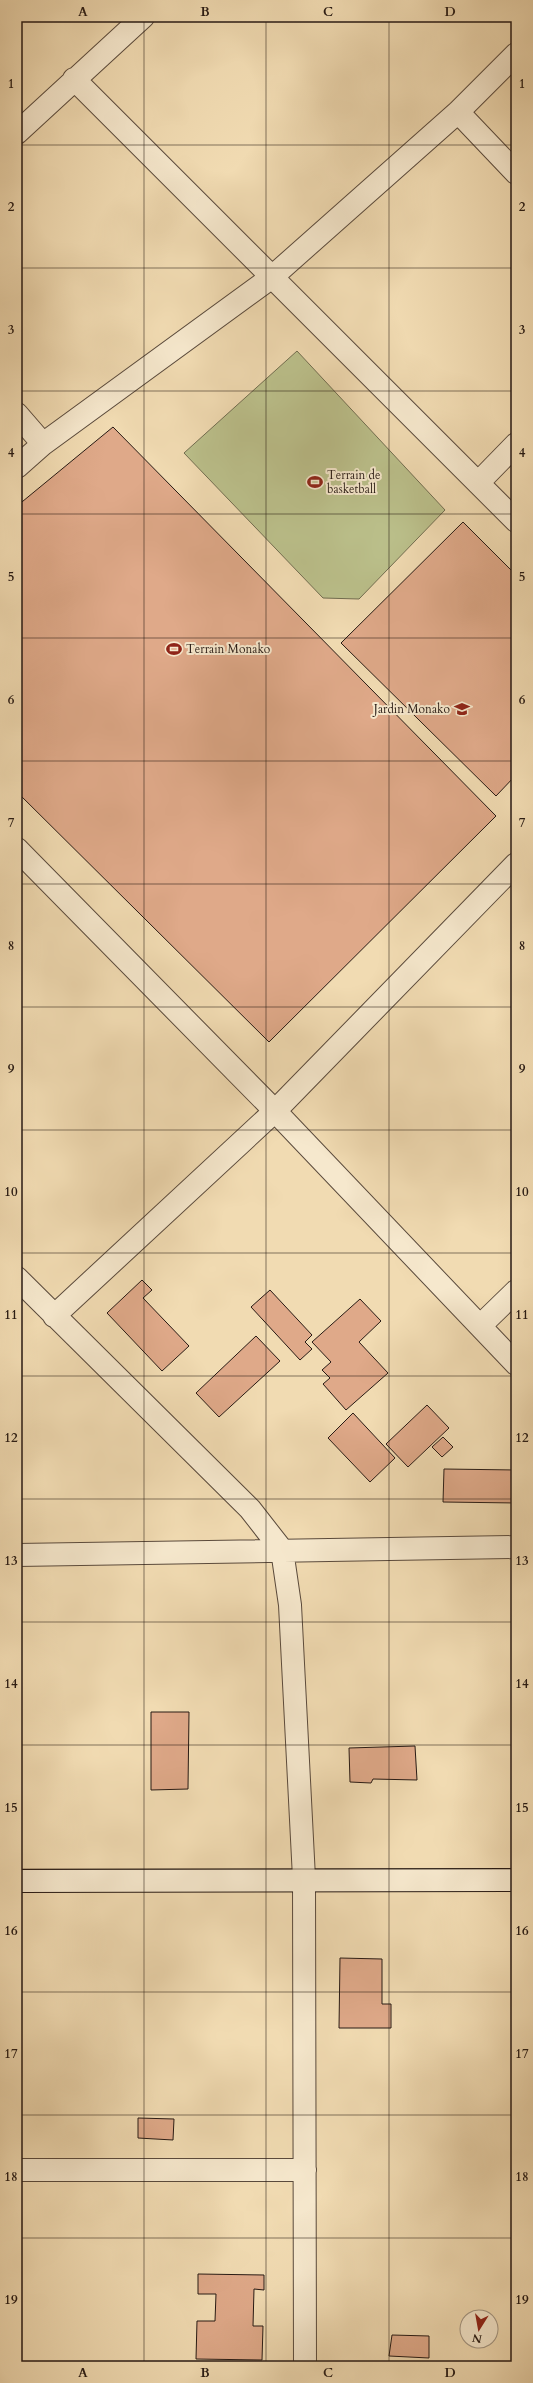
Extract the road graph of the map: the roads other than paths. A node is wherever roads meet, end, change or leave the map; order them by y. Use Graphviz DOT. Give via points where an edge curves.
graph roads {
  1 [pos="143,17"];
  2 [pos="516,54"];
  3 [pos="74,79"];
  4 [pos="458,112"];
  5 [pos="17,133"];
  6 [pos="516,173"];
  7 [pos="272,276"];
  8 [pos="17,414"];
  9 [pos="43,444"];
  10 [pos="516,444"];
  11 [pos="17,467"];
  12 [pos="478,483"];
  13 [pos="516,521"];
  14 [pos="17,849"];
  15 [pos="516,864"];
  16 [pos="275,1111"];
  17 [pos="17,1278"];
  18 [pos="516,1291"];
  19 [pos="54,1316"];
  20 [pos="480,1326"];
  21 [pos="516,1364"];
  22 [pos="516,1547"];
  23 [pos="282,1550"];
  24 [pos="17,1555"];
  25 [pos="304,1878"];
  26 [pos="17,1880"];
  27 [pos="516,1880"];
  28 [pos="17,2170"];
  29 [pos="304,2170"];
  30 [pos="305,2366"];
  1 -- 3 [label="street"];
  2 -- 4 [label="street"];
  3 -- 5 [label="street"];
  3 -- 7 [label="street"];
  4 -- 6 [label="street"];
  4 -- 7 [label="street"];
  7 -- 9 [label="street"];
  7 -- 12 [label="street"];
  8 -- 9 [label="street"];
  9 -- 11 [label="street"];
  10 -- 12 [label="street"];
  12 -- 13 [label="street"];
  14 -- 16 [label="street"];
  15 -- 16 [label="street"];
  16 -- 19 [label="street"];
  16 -- 20 [label="street"];
  17 -- 19 [label="street"];
  18 -- 20 [label="street"];
  19 -- 23 [label="street" via="250,1509"];
  20 -- 21 [label="street"];
  22 -- 23 [label="street"];
  23 -- 24 [label="street"];
  23 -- 25 [label="street" via="290,1605"];
  25 -- 26 [label="street"];
  25 -- 27 [label="street"];
  25 -- 29 [label="street"];
  28 -- 29 [label="street"];
  29 -- 30 [label="street"];
}
